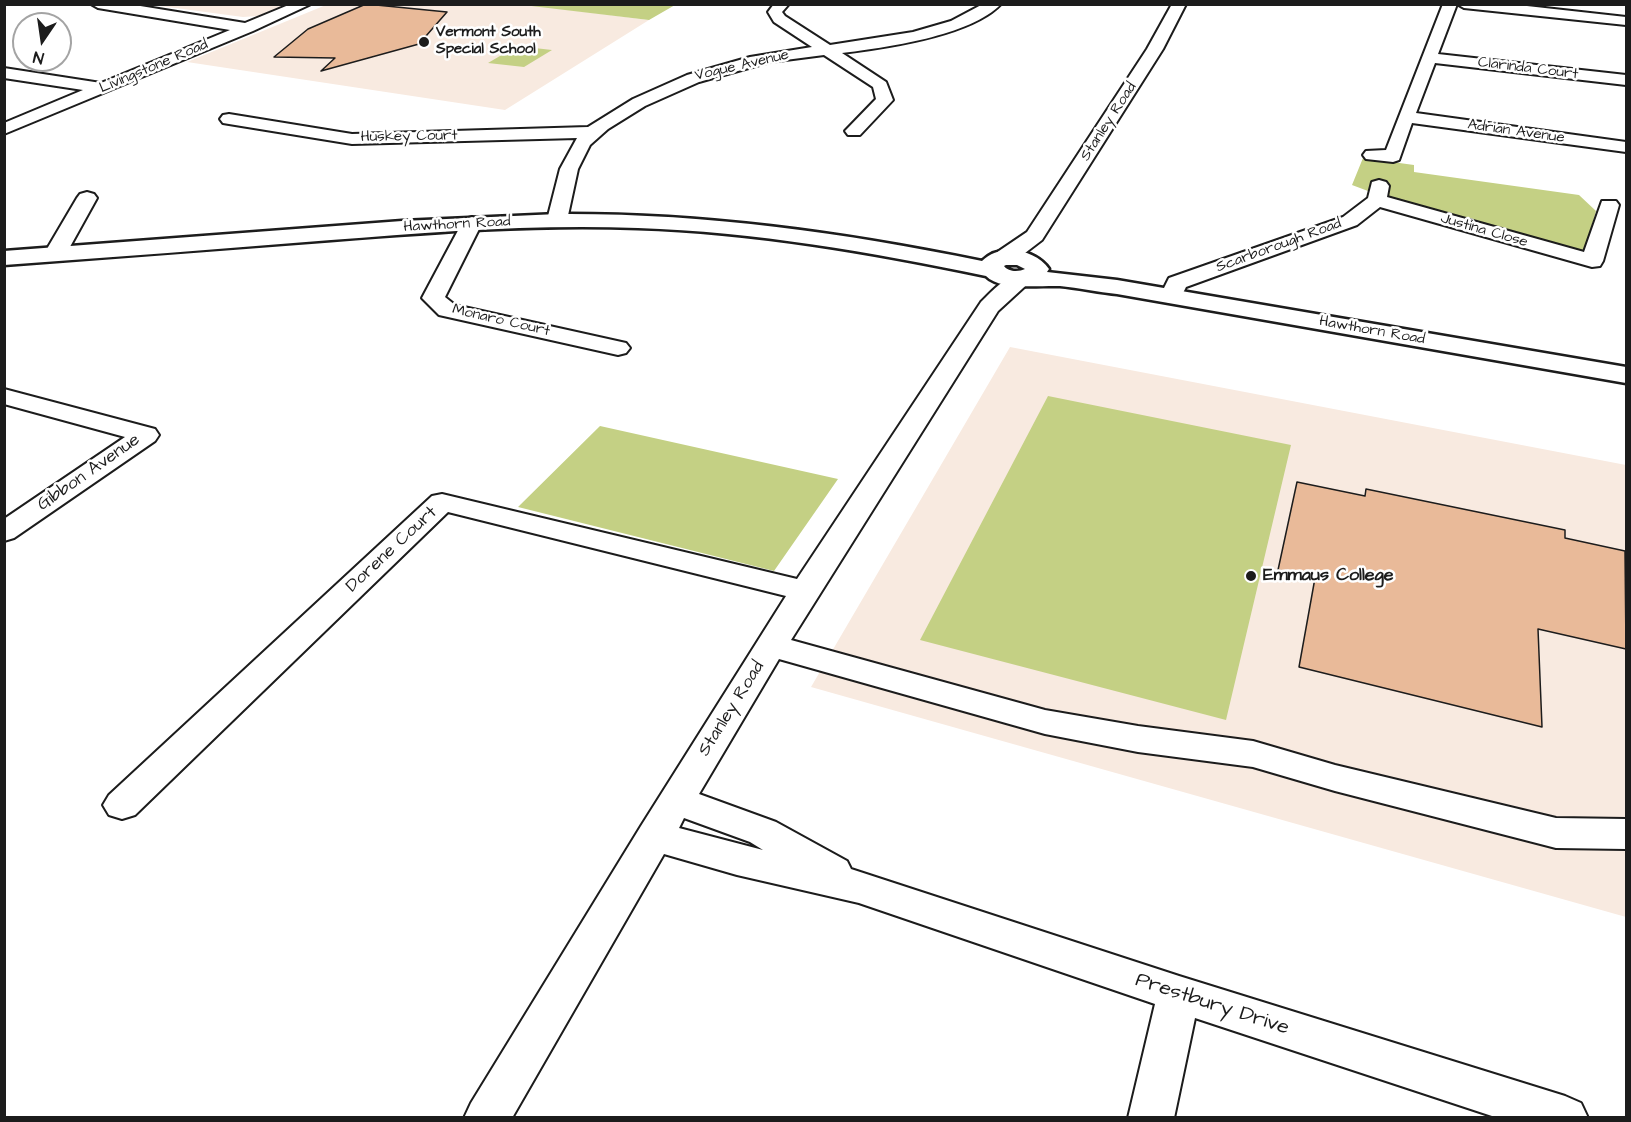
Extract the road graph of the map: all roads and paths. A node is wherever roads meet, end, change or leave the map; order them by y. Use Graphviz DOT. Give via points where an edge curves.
graph roads {
  1 [pos="98,4"];
  2 [pos="304,4"];
  3 [pos="782,4"];
  4 [pos="994,4"];
  5 [pos="1179,4"];
  6 [pos="1450,4"];
  7 [pos="1464,4"];
  8 [pos="1626,21"];
  9 [pos="254,26"];
  10 [pos="829,50"];
  11 [pos="1430,58"];
  12 [pos="4,73"];
  13 [pos="1626,80"];
  14 [pos="103,88"];
  15 [pos="1406,117"];
  16 [pos="229,119"];
  17 [pos="4,129"];
  18 [pos="854,131"];
  19 [pos="591,132"];
  20 [pos="1626,147"];
  21 [pos="1372,155"];
  22 [pos="1378,193"];
  23 [pos="87,198"];
  24 [pos="1609,205"];
  25 [pos="557,220"];
  26 [pos="472,223"];
  27 [pos="1035,237"];
  28 [pos="55,254"];
  29 [pos="5,258"];
  30 [pos="998,265"];
  31 [pos="1028,269"];
  32 [pos="1171,296"];
  33 [pos="989,307"];
  34 [pos="618,348"];
  35 [pos="1626,375"];
  36 [pos="4,396"];
  37 [pos="4,532"];
  38 [pos="805,591"];
  39 [pos="772,646"];
  40 [pos="676,800"];
  41 [pos="122,805"];
  42 [pos="654,836"];
  43 [pos="1623,840"];
  44 [pos="860,887"];
  45 [pos="1179,994"];
  46 [pos="487,1118"];
  47 [pos="1151,1118"];
  48 [pos="1565,1118"];
  1 -- 9 [label="street"];
  2 -- 9 [label="street, Livingstone Road"];
  3 -- 10 [label="street" via="775,12 779,19"];
  4 -- 10 [label="street, Vogue Avenue" via="935,31"];
  5 -- 27 [label="street, Stanley Road" via="1155,49"];
  6 -- 11 [label="street"];
  7 -- 8 [label="street"];
  9 -- 14 [label="street, Livingstone Road"];
  10 -- 18 [label="street" via="880,85 885,100"];
  10 -- 19 [label="street, Vogue Avenue" via="772,56 679,82"];
  11 -- 13 [label="street, Clarinda Court"];
  11 -- 15 [label="street"];
  12 -- 14 [label="street"];
  14 -- 17 [label="street, Livingstone Road"];
  15 -- 20 [label="street, Adrian Avenue"];
  15 -- 21 [label="street" via="1393,156"];
  16 -- 19 [label="street, Huskey Court" via="352,139"];
  19 -- 25 [label="street, Vogue Avenue" via="575,154"];
  22 -- 24 [label="street, Justina Close" via="1592,267"];
  22 -- 32 [label="street, Scarborough Road" via="1350,221 1177,284"];
  23 -- 28 [label="street"];
  25 -- 26 [label="main road, Hawthorn Road"];
  25 -- 30 [label="main road, Hawthorn Road" via="712,225 801,234"];
  26 -- 28 [label="main road, Hawthorn Road"];
  26 -- 34 [label="street, Monaro Court" via="434,298 447,310"];
  27 -- 30 [label="street, Stanley Road"];
  27 -- 31 [label="street, Stanley Road"];
  28 -- 29 [label="main road, Hawthorn Road"];
  30 -- 31 [label="main road, Hawthorn Road" via="1003,276"];
  30 -- 33 [label="street, Stanley Road"];
  31 -- 32 [label="main road, Hawthorn Road"];
  31 -- 33 [label="street, Stanley Road"];
  32 -- 35 [label="main road, Hawthorn Road"];
  33 -- 38 [label="street, Stanley Road"];
  36 -- 37 [label="street, Gibbon Avenue" via="146,435"];
  38 -- 39 [label="street, Stanley Road"];
  38 -- 41 [label="street, Dorene Court" via="442,502"];
  39 -- 40 [label="street, Stanley Road"];
  39 -- 43 [label="street" via="1045,722 1253,754 1556,833"];
  40 -- 42 [label="street, Stanley Road"];
  40 -- 44 [label="street, Prestbury Drive" via="763,832"];
  42 -- 44 [label="street, Prestbury Drive" via="737,860"];
  42 -- 46 [label="street, Stanley Road"];
  44 -- 45 [label="street, Prestbury Drive"];
  45 -- 47 [label="street"];
  45 -- 48 [label="street, Prestbury Drive"];
}
